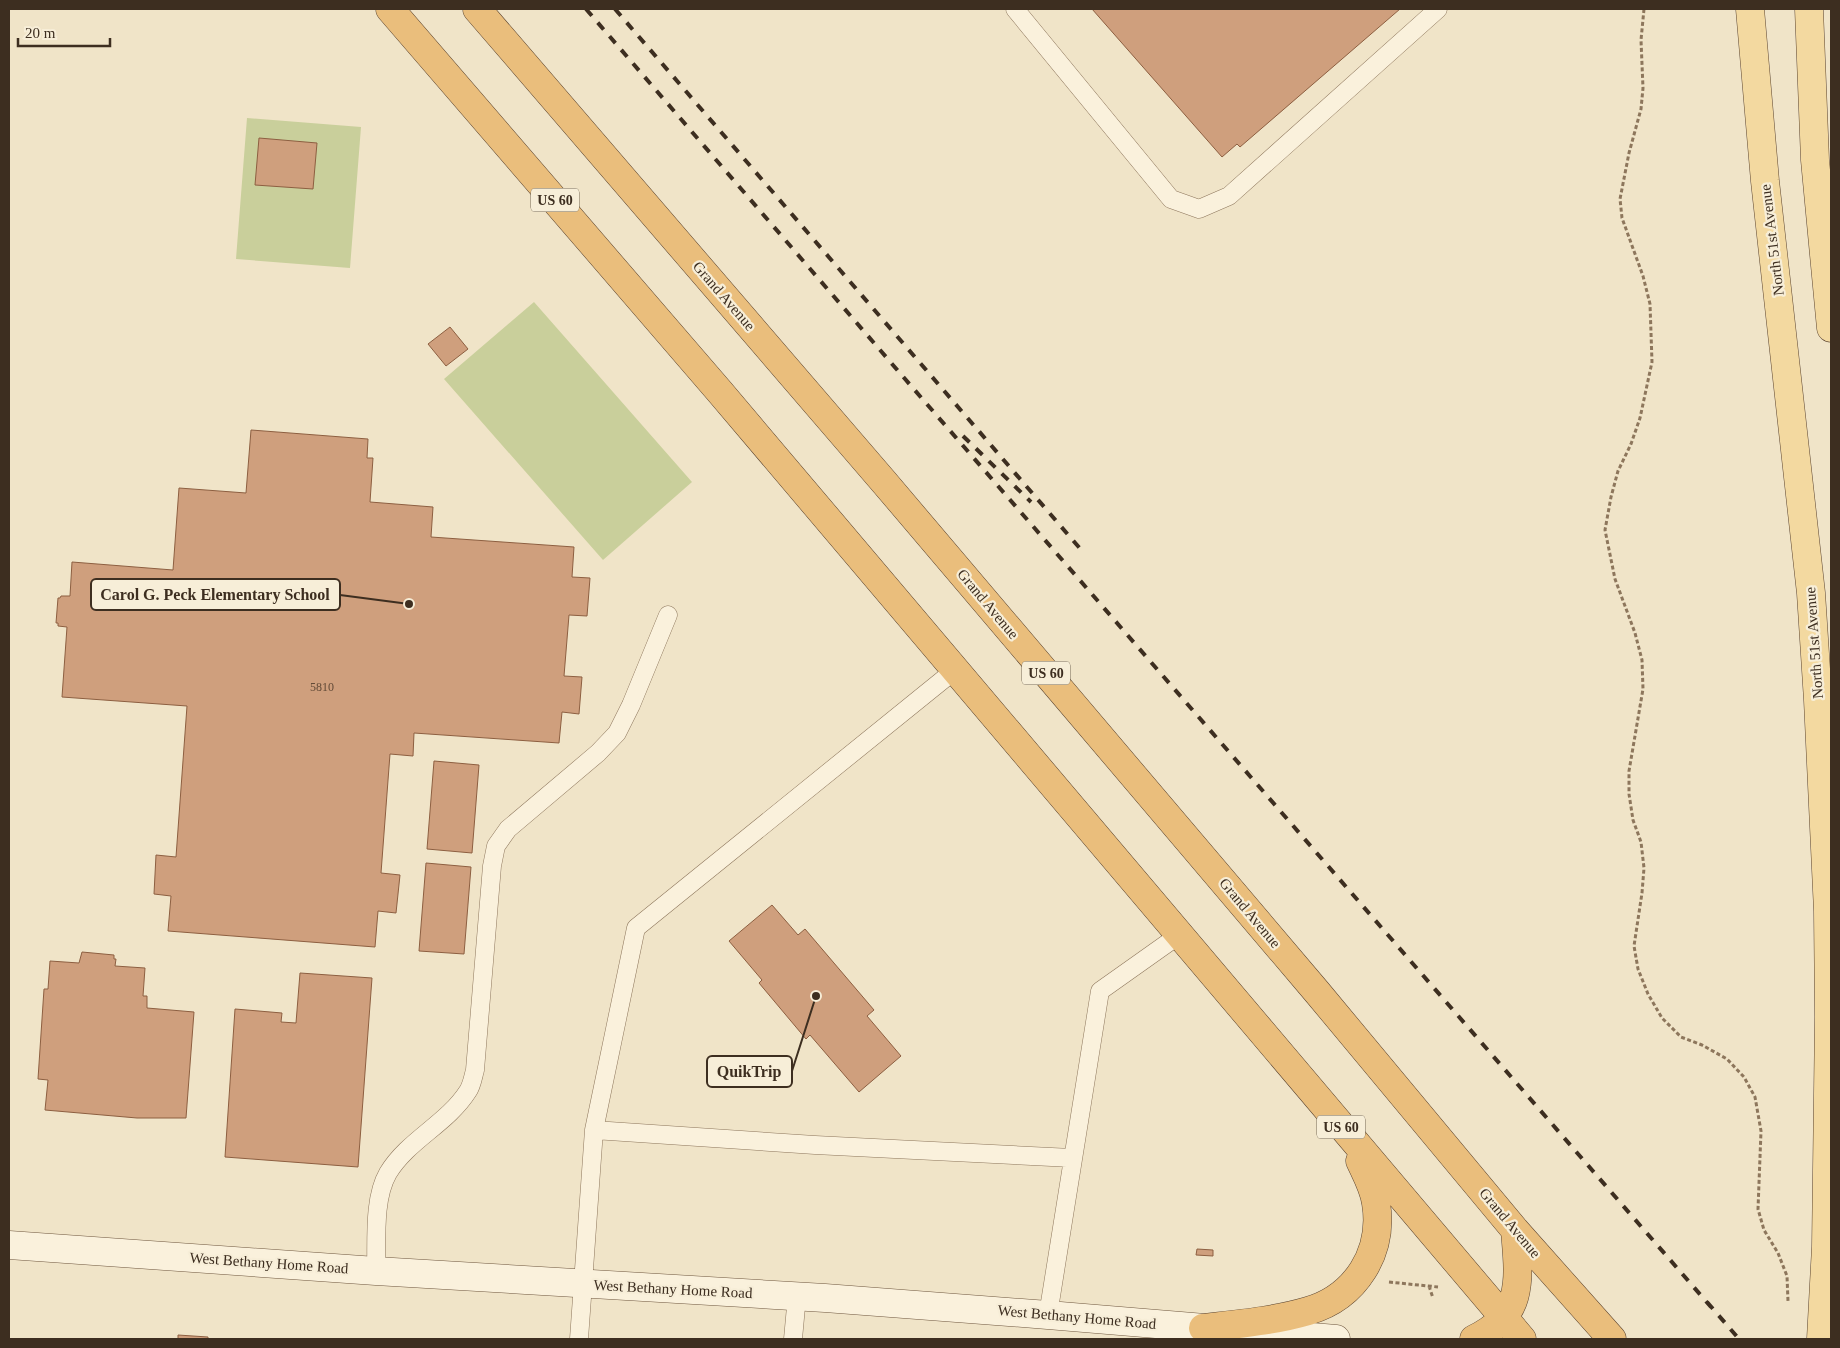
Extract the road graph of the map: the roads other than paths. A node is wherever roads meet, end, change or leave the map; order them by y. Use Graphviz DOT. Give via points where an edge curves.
graph roads {
  1 [pos="390,9"];
  2 [pos="477,9"];
  3 [pos="1015,9"];
  4 [pos="1438,9"];
  5 [pos="1750,9"];
  6 [pos="1809,9"];
  7 [pos="1831,328"];
  8 [pos="668,615"];
  9 [pos="955,670"];
  10 [pos="1180,935"];
  11 [pos="594,1130"];
  12 [pos="1346,1132"];
  13 [pos="1072,1158"];
  14 [pos="1515,1230"];
  15 [pos="9,1245"];
  16 [pos="376,1271"];
  17 [pos="582,1284"];
  18 [pos="797,1296"];
  19 [pos="1048,1315"];
  20 [pos="1505,1317"];
  21 [pos="1203,1328"];
  22 [pos="580,1339"];
  23 [pos="793,1339"];
  24 [pos="1336,1339"];
  25 [pos="1474,1339"];
  26 [pos="1522,1339"];
  27 [pos="1612,1339"];
  28 [pos="1821,1339"];
  1 -- 9 [label="highway, US 60"];
  2 -- 14 [label="highway, Grand Avenue / US 60" via="878,474"];
  3 -- 4 [label="lane" via="1171,199 1199,209 1229,196"];
  5 -- 28 [label="main road, North 51st Avenue" via="1765,181 1812,613 1828,911 1829,1117"];
  6 -- 7 [label="main road" via="1815,160"];
  8 -- 16 [label="lane" via="617,733 508,829 496,846 475,1070 469,1090 456,1107 407,1150 388,1174 378,1201"];
  9 -- 10 [label="highway, US 60"];
  9 -- 11 [label="lane" via="636,928"];
  10 -- 12 [label="highway, US 60"];
  10 -- 13 [label="lane" via="1100,991"];
  11 -- 13 [label="lane"];
  11 -- 17 [label="lane"];
  12 -- 20 [label="highway, US 60"];
  12 -- 21 [label="highway" via="1376,1202 1376,1240 1363,1273 1327,1303 1309,1311 1250,1323"];
  13 -- 19 [label="lane"];
  14 -- 20 [label="highway" via="1517,1282 1514,1301"];
  14 -- 27 [label="highway, Grand Avenue / US 60"];
  15 -- 16 [label="main road, West Bethany Home Road"];
  16 -- 17 [label="main road, West Bethany Home Road"];
  17 -- 18 [label="main road, West Bethany Home Road"];
  17 -- 22 [label="lane"];
  18 -- 19 [label="main road, West Bethany Home Road"];
  18 -- 23 [label="lane"];
  19 -- 21 [label="main road, West Bethany Home Road"];
  20 -- 25 [label="highway"];
  20 -- 26 [label="highway, US 60"];
  21 -- 24 [label="main road, West Bethany Home Road"];
}
